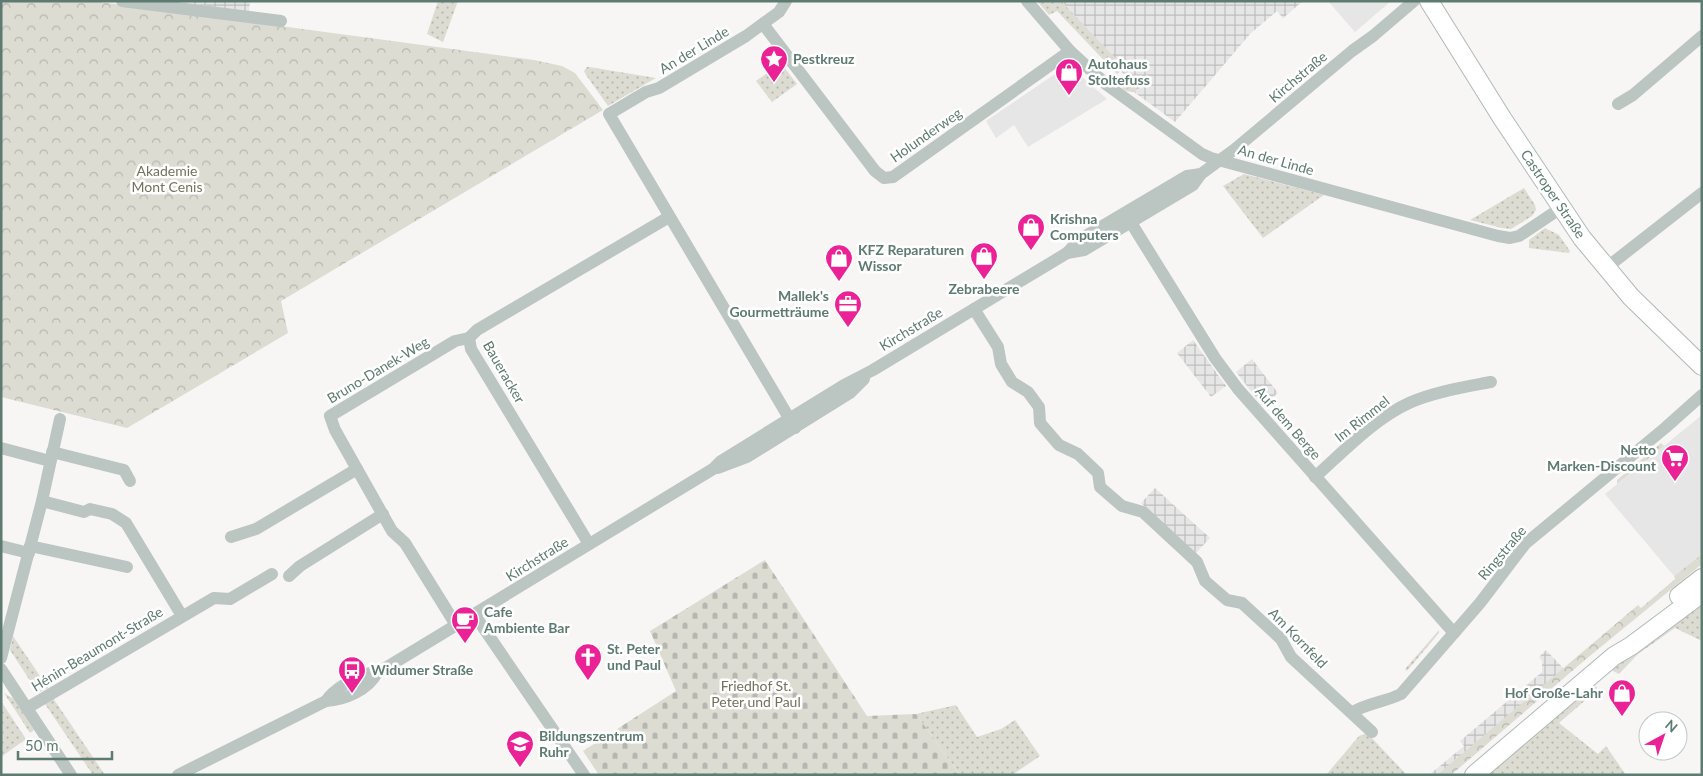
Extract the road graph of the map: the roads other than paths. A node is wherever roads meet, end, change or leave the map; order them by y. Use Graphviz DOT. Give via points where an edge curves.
graph roads {
  1 [pos="122,1"];
  2 [pos="786,1"];
  3 [pos="1027,1"];
  4 [pos="1414,1"];
  5 [pos="1429,1"];
  6 [pos="281,22"];
  7 [pos="763,24"];
  8 [pos="1702,36"];
  9 [pos="1070,51"];
  10 [pos="1618,104"];
  11 [pos="1219,161"];
  12 [pos="1702,193"];
  13 [pos="1561,208"];
  14 [pos="669,217"];
  15 [pos="1128,218"];
  16 [pos="1606,268"];
  17 [pos="974,309"];
  18 [pos="469,338"];
  19 [pos="1702,366"];
  20 [pos="1491,382"];
  21 [pos="1702,395"];
  22 [pos="60,419"];
  23 [pos="792,423"];
  24 [pos="1,448"];
  25 [pos="51,457"];
  26 [pos="357,469"];
  27 [pos="1315,477"];
  28 [pos="130,481"];
  29 [pos="42,501"];
  30 [pos="383,514"];
  31 [pos="231,536"];
  32 [pos="589,544"];
  33 [pos="1,546"];
  34 [pos="30,549"];
  35 [pos="126,568"];
  36 [pos="272,574"];
  37 [pos="289,576"];
  38 [pos="1702,578"];
  39 [pos="1702,593"];
  40 [pos="474,614"];
  41 [pos="182,616"];
  42 [pos="456,625"];
  43 [pos="1454,633"];
  44 [pos="1614,656"];
  45 [pos="1,658"];
  46 [pos="3,677"];
  47 [pos="27,708"];
  48 [pos="1353,712"];
  49 [pos="1372,732"];
  50 [pos="71,775"];
  51 [pos="178,775"];
  52 [pos="584,775"];
  53 [pos="1474,775"];
  1 -- 6 [label="street"];
  2 -- 7 [label="street, An der Linde"];
  3 -- 9 [label="street, An der Linde"];
  4 -- 11 [label="street, Kirchstraße"];
  5 -- 13 [label="main road, Castroper Straße"];
  7 -- 9 [label="street, Holunderweg" via="875,171 884,178 893,177"];
  7 -- 14 [label="street, An der Linde" via="659,88 609,114"];
  8 -- 10 [label="street"];
  9 -- 11 [label="street, An der Linde" via="1145,113 1202,154"];
  11 -- 13 [label="street, An der Linde" via="1510,238 1519,236"];
  11 -- 15 [label="street, Kirchstraße" via="1200,174 1193,185"];
  12 -- 16 [label="street"];
  13 -- 16 [label="main road, Castroper Straße"];
  14 -- 18 [label="street, Baueracker" via="477,330"];
  14 -- 23 [label="street"];
  15 -- 17 [label="street, Kirchstraße" via="1084,250 1067,252"];
  15 -- 27 [label="street, Auf dem Berge" via="1215,358"];
  16 -- 19 [label="main road, Castroper Straße"];
  17 -- 23 [label="street, Kirchstraße" via="844,385"];
  17 -- 48 [label="street, Am Kornfeld" via="998,347 1001,364 1012,382 1028,392 1039,407 1040,423 1059,445 1078,454 1098,473 1100,487 1122,506 1143,512 1150,518 1197,562 1205,581 1227,600 1242,603 1281,639 1291,657"];
  18 -- 26 [label="street, Bruno-Danek-Weg" via="455,341 330,416"];
  18 -- 32 [label="street, Baueracker" via="471,348"];
  20 -- 27 [label="street, Im Rimmel" via="1410,402 1388,414"];
  21 -- 43 [label="street, Ringstraße" via="1525,544"];
  22 -- 25 [label="street"];
  23 -- 32 [label="street, Kirchstraße" via="721,461 713,470"];
  24 -- 25 [label="street"];
  25 -- 28 [label="street" via="124,470"];
  25 -- 29 [label="street"];
  26 -- 30 [label="street, Bruno-Danek-Weg"];
  26 -- 31 [label="street" via="256,529"];
  27 -- 43 [label="street, Auf dem Berge"];
  29 -- 34 [label="street"];
  29 -- 41 [label="street, Hénin-Beaumont-Straße" via="84,512 90,509 112,514 126,523"];
  30 -- 37 [label="street"];
  30 -- 42 [label="street, Bruno-Danek-Weg"];
  32 -- 40 [label="street, Kirchstraße"];
  33 -- 34 [label="street"];
  34 -- 35 [label="street"];
  34 -- 45 [label="street"];
  36 -- 41 [label="street, Hénin-Beaumont-Straße" via="230,599 214,598"];
  38 -- 44 [label="main road" via="1626,640"];
  39 -- 44 [label="main road"];
  40 -- 42 [label="street, Kirchstraße"];
  40 -- 52 [label="street"];
  41 -- 47 [label="street, Hénin-Beaumont-Straße"];
  42 -- 51 [label="street, Kirchstraße" via="377,673 367,673 338,688 326,701"];
  43 -- 48 [label="street, Ringstraße" via="1401,694"];
  44 -- 53 [label="main road"];
  46 -- 47 [label="street, Hénin-Beaumont-Straße"];
  47 -- 50 [label="street, Hénin-Beaumont-Straße"];
  48 -- 49 [label="street"];
}
